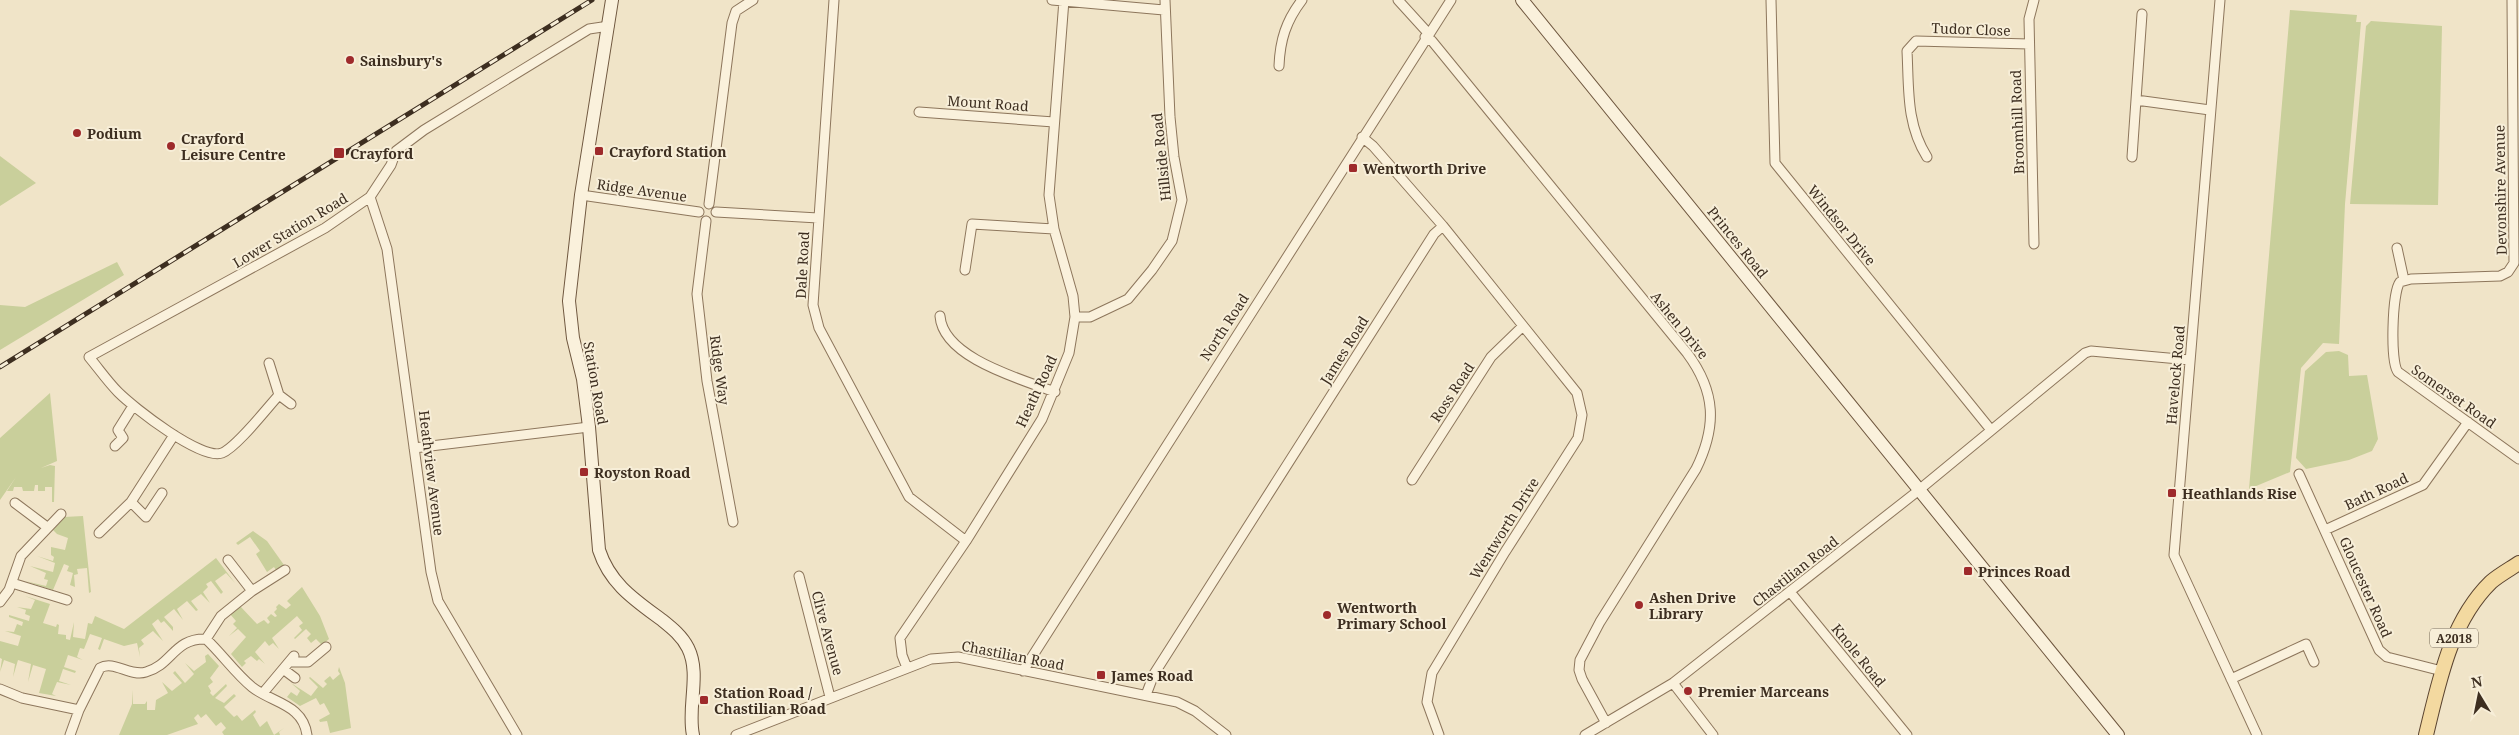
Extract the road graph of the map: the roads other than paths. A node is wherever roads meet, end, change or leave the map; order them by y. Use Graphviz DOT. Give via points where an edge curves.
graph roads {
  1 [pos="753,0"];
  2 [pos="834,0"];
  3 [pos="1052,0"];
  4 [pos="1064,0"];
  5 [pos="1302,0"];
  6 [pos="1398,0"];
  7 [pos="1451,0"];
  8 [pos="1522,0"];
  9 [pos="1771,0"];
  10 [pos="2034,0"];
  11 [pos="2220,0"];
  12 [pos="2512,0"];
  13 [pos="612,5"];
  14 [pos="1165,5"];
  15 [pos="2142,14"];
  16 [pos="609,26"];
  17 [pos="1427,35"];
  18 [pos="2029,44"];
  19 [pos="1279,66"];
  20 [pos="2136,100"];
  21 [pos="2210,110"];
  22 [pos="919,112"];
  23 [pos="1054,122"];
  24 [pos="1362,137"];
  25 [pos="1927,157"];
  26 [pos="2132,157"];
  27 [pos="581,195"];
  28 [pos="370,197"];
  29 [pos="709,204"];
  30 [pos="699,212"];
  31 [pos="716,212"];
  32 [pos="818,218"];
  33 [pos="706,222"];
  34 [pos="1443,226"];
  35 [pos="1054,229"];
  36 [pos="2034,244"];
  37 [pos="2397,248"];
  38 [pos="965,270"];
  39 [pos="2404,280"];
  40 [pos="940,316"];
  41 [pos="1075,317"];
  42 [pos="1523,326"];
  43 [pos="2190,360"];
  44 [pos="269,364"];
  45 [pos="1054,392"];
  46 [pos="279,395"];
  47 [pos="291,404"];
  48 [pos="133,406"];
  49 [pos="2468,422"];
  50 [pos="589,427"];
  51 [pos="1991,430"];
  52 [pos="174,435"];
  53 [pos="115,446"];
  54 [pos="414,448"];
  55 [pos="2519,459"];
  56 [pos="2299,474"];
  57 [pos="1412,480"];
  58 [pos="1919,489"];
  59 [pos="162,493"];
  60 [pos="131,502"];
  61 [pos="15,503"];
  62 [pos="60,514"];
  63 [pos="732,522"];
  64 [pos="47,527"];
  65 [pos="2325,530"];
  66 [pos="99,533"];
  67 [pos="966,541"];
  68 [pos="228,560"];
  69 [pos="2519,563"];
  70 [pos="285,570"];
  71 [pos="799,576"];
  72 [pos="12,583"];
  73 [pos="252,591"];
  74 [pos="1791,592"];
  75 [pos="67,600"];
  76 [pos="0,602"];
  77 [pos="206,639"];
  78 [pos="326,647"];
  79 [pos="2314,662"];
  80 [pos="288,663"];
  81 [pos="907,668"];
  82 [pos="1023,671"];
  83 [pos="2442,671"];
  84 [pos="294,678"];
  85 [pos="2231,679"];
  86 [pos="1673,683"];
  87 [pos="0,689"];
  88 [pos="263,693"];
  89 [pos="1146,695"];
  90 [pos="830,697"];
  91 [pos="79,710"];
  92 [pos="1606,723"];
  93 [pos="70,735"];
  94 [pos="306,735"];
  95 [pos="517,735"];
  96 [pos="693,735"];
  97 [pos="736,735"];
  98 [pos="1226,735"];
  99 [pos="1439,735"];
  100 [pos="1585,735"];
  101 [pos="1713,735"];
  102 [pos="1907,735"];
  103 [pos="2118,735"];
  104 [pos="2257,735"];
  105 [pos="2426,735"];
  1 -- 29 [label="street" via="736,11 732,23"];
  2 -- 32 [label="street, Dale Road"];
  3 -- 4 [label="street"];
  4 -- 14 [label="street"];
  4 -- 23 [label="street, Heath Road"];
  5 -- 19 [label="street" via="1280,42"];
  6 -- 17 [label="street, Ashen Drive"];
  7 -- 17 [label="street, North Road"];
  8 -- 58 [label="main road, Princes Road"];
  9 -- 51 [label="street, Windsor Drive" via="1775,163"];
  10 -- 18 [label="street, Broomhill Road" via="2029,19"];
  11 -- 21 [label="street, Havelock Road"];
  12 -- 39 [label="street, Devonshire Avenue" via="2514,263 2508,272 2500,276"];
  13 -- 16 [label="main road, Station Road"];
  14 -- 41 [label="street, Hillside Road" via="1170,117 1182,200 1172,241 1128,299 1090,317"];
  15 -- 20 [label="street"];
  16 -- 27 [label="main road, Station Road"];
  16 -- 28 [label="street, Lower Station Road" via="589,29 424,130 396,151 391,165"];
  17 -- 24 [label="street, North Road"];
  17 -- 92 [label="street, Ashen Drive" via="1687,353 1703,377 1709,395 1709,432 1704,453 1580,660 1582,679"];
  18 -- 25 [label="street, Tudor Close" via="1916,41 1907,51 1910,117 1917,141"];
  18 -- 36 [label="street, Broomhill Road"];
  20 -- 21 [label="street"];
  20 -- 26 [label="street"];
  21 -- 43 [label="street, Havelock Road"];
  22 -- 23 [label="street, Mount Road"];
  23 -- 35 [label="street, Heath Road" via="1050,195"];
  24 -- 34 [label="street, Wentworth Drive"];
  24 -- 82 [label="street, North Road"];
  27 -- 30 [label="street, Ridge Avenue"];
  27 -- 50 [label="main road, Station Road" via="569,301"];
  28 -- 48 [label="street, Lower Station Road" via="316,233 89,357"];
  28 -- 54 [label="street, Heathview Avenue" via="387,249"];
  29 -- 30 [label="street, Ridge Avenue"];
  29 -- 31 [label="street"];
  30 -- 33 [label="street, Ridge Avenue"];
  31 -- 32 [label="street"];
  31 -- 33 [label="street" via="712,220"];
  32 -- 67 [label="street, Dale Road" via="813,305 819,328 909,497"];
  33 -- 63 [label="street, Ridge Way" via="696,294 707,381"];
  34 -- 42 [label="street, Wentworth Drive"];
  34 -- 89 [label="street, James Road" via="1434,234 1159,666"];
  35 -- 38 [label="street" via="972,224"];
  35 -- 41 [label="street, Heath Road" via="1073,296"];
  37 -- 39 [label="street"];
  39 -- 49 [label="street, Somerset Road" via="2398,285 2394,298 2394,362 2398,372"];
  40 -- 45 [label="street" via="945,334 970,357"];
  41 -- 45 [label="street, Heath Road" via="1069,353"];
  42 -- 57 [label="street, Ross Road" via="1491,357"];
  42 -- 99 [label="street, Wentworth Drive" via="1577,393 1582,415 1578,438 1432,672 1426,702"];
  43 -- 51 [label="street" via="2085,353"];
  43 -- 85 [label="street, Havelock Road" via="2174,555"];
  44 -- 46 [label="street"];
  45 -- 67 [label="street, Heath Road" via="1042,418"];
  46 -- 47 [label="street"];
  46 -- 52 [label="street" via="223,453 211,454"];
  48 -- 52 [label="street"];
  48 -- 53 [label="street" via="118,430 123,438"];
  49 -- 55 [label="street, Somerset Road"];
  49 -- 65 [label="street, Bath Road" via="2423,484"];
  50 -- 54 [label="street"];
  50 -- 96 [label="main road, Station Road" via="597,536 604,564 619,587 671,627 688,646 693,667"];
  51 -- 58 [label="street"];
  52 -- 60 [label="street"];
  54 -- 95 [label="street, Heathview Avenue" via="430,572 438,601"];
  56 -- 65 [label="street, Gloucester Road"];
  58 -- 74 [label="street, Chastilian Road"];
  58 -- 103 [label="main road, Princes Road"];
  59 -- 60 [label="street" via="146,517"];
  60 -- 66 [label="street"];
  61 -- 64 [label="street"];
  62 -- 64 [label="street"];
  64 -- 72 [label="street" via="21,556"];
  65 -- 83 [label="street, Gloucester Road" via="2380,650 2388,657"];
  67 -- 81 [label="street, Heath Road" via="900,638"];
  68 -- 73 [label="street"];
  69 -- 83 [label="main road, A2018" via="2493,580 2469,609"];
  70 -- 73 [label="street"];
  71 -- 90 [label="street, Clive Avenue"];
  72 -- 75 [label="street"];
  72 -- 76 [label="street"];
  73 -- 77 [label="street" via="221,616"];
  74 -- 86 [label="street, Chastilian Road"];
  74 -- 102 [label="street, Knole Road"];
  77 -- 88 [label="street" via="249,684"];
  77 -- 91 [label="street" via="183,644 159,666 146,672 138,674 103,666 97,671"];
  78 -- 80 [label="street" via="308,662"];
  79 -- 85 [label="street" via="2306,644"];
  80 -- 84 [label="street"];
  80 -- 88 [label="street"];
  81 -- 82 [label="street, Chastilian Road" via="930,659 958,657"];
  81 -- 90 [label="street, Chastilian Road"];
  82 -- 89 [label="street, Chastilian Road"];
  83 -- 105 [label="main road, A2018"];
  85 -- 104 [label="street, Havelock Road"];
  86 -- 92 [label="street, Chastilian Road"];
  86 -- 101 [label="street"];
  87 -- 91 [label="street" via="22,698"];
  88 -- 94 [label="street" via="291,707 304,723"];
  89 -- 98 [label="street, Chastilian Road" via="1177,702 1196,711"];
  90 -- 97 [label="street, Chastilian Road"];
  91 -- 93 [label="street"];
  92 -- 100 [label="street, Chastilian Road"];
}
